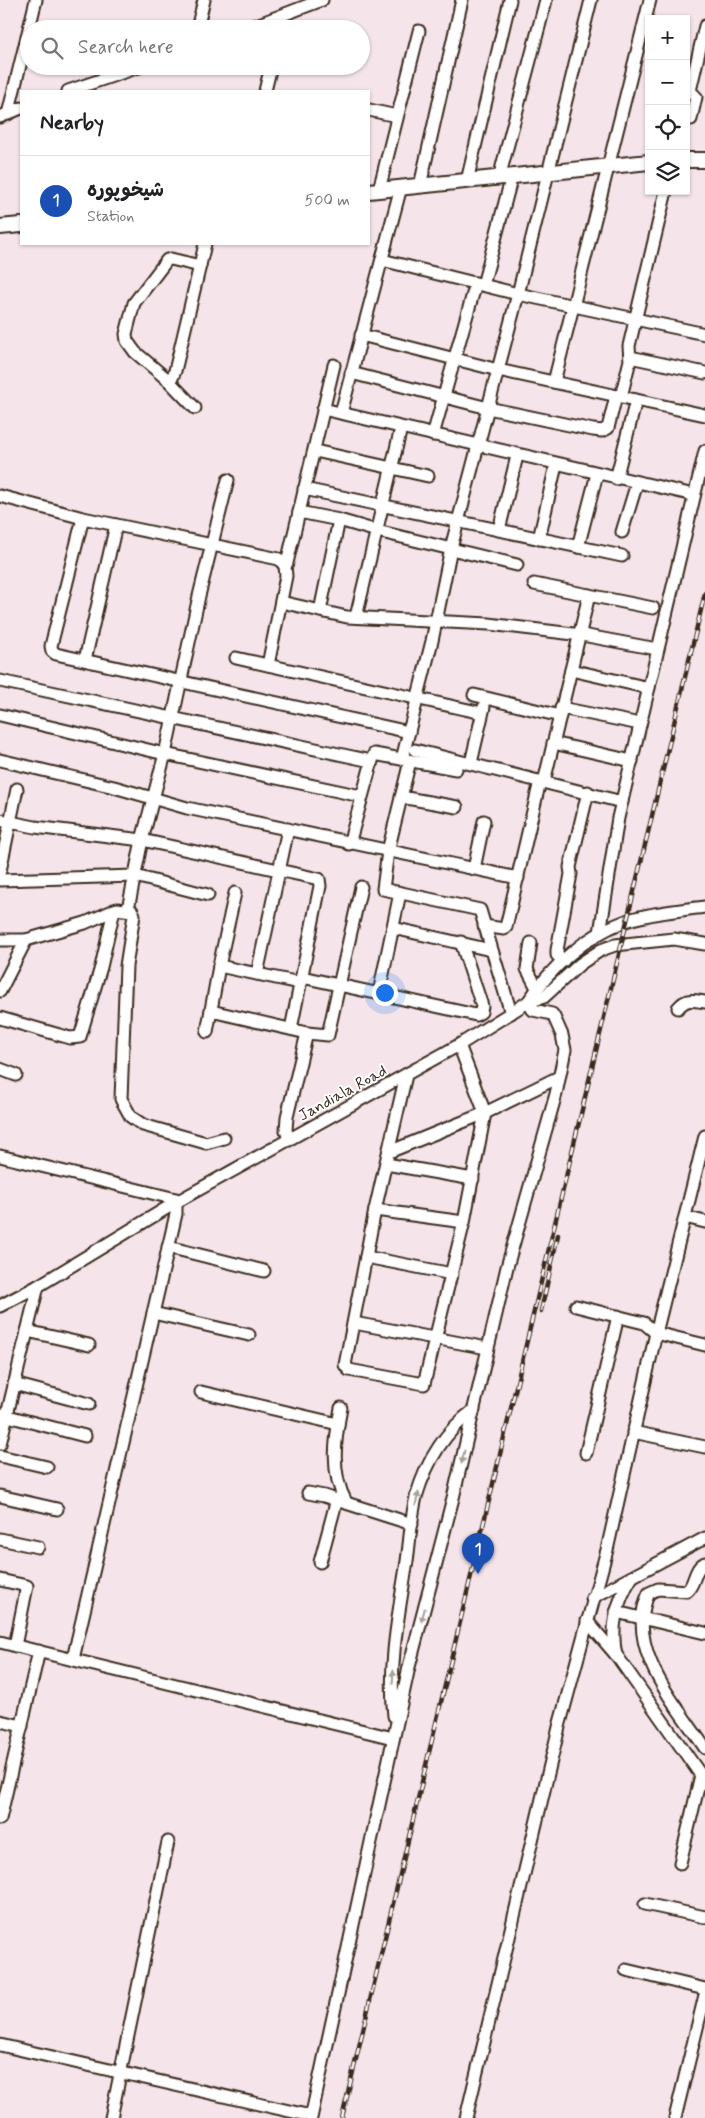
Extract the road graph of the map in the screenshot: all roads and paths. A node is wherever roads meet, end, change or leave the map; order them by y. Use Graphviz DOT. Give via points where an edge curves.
graph roads {
  1 [pos="36,0"];
  2 [pos="204,0"];
  3 [pos="322,0"];
  4 [pos="462,0"];
  5 [pos="510,0"];
  6 [pos="546,0"];
  7 [pos="591,0"];
  8 [pos="650,0"];
  9 [pos="282,15"];
  10 [pos="30,20"];
  11 [pos="199,20"];
  12 [pos="269,20"];
  13 [pos="281,20"];
  14 [pos="705,26"];
  15 [pos="419,31"];
  16 [pos="20,58"];
  17 [pos="115,75"];
  18 [pos="270,75"];
  19 [pos="71,90"];
  20 [pos="267,90"];
  21 [pos="20,108"];
  22 [pos="370,110"];
  23 [pos="4,115"];
  24 [pos="397,116"];
  25 [pos="690,118"];
  26 [pos="690,160"];
  27 [pos="705,160"];
  28 [pos="645,162"];
  29 [pos="609,166"];
  30 [pos="548,173"];
  31 [pos="505,177"];
  32 [pos="467,181"];
  33 [pos="420,186"];
  34 [pos="401,187"];
  35 [pos="374,190"];
  36 [pos="665,195"];
  37 [pos="20,225"];
  38 [pos="0,227"];
  39 [pos="205,245"];
  40 [pos="382,260"];
  41 [pos="200,266"];
  42 [pos="480,284"];
  43 [pos="518,294"];
  44 [pos="572,305"];
  45 [pos="635,318"];
  46 [pos="705,334"];
  47 [pos="361,335"];
  48 [pos="630,357"];
  49 [pos="455,359"];
  50 [pos="334,365"];
  51 [pos="498,370"];
  52 [pos="351,373"];
  53 [pos="705,373"];
  54 [pos="168,380"];
  55 [pos="554,382"];
  56 [pos="443,397"];
  57 [pos="619,397"];
  58 [pos="636,400"];
  59 [pos="195,408"];
  60 [pos="488,408"];
  61 [pos="323,409"];
  62 [pos="341,414"];
  63 [pos="705,415"];
  64 [pos="401,428"];
  65 [pos="432,435"];
  66 [pos="477,446"];
  67 [pos="315,451"];
  68 [pos="705,451"];
  69 [pos="517,456"];
  70 [pos="556,465"];
  71 [pos="392,467"];
  72 [pos="597,474"];
  73 [pos="428,476"];
  74 [pos="616,478"];
  75 [pos="228,480"];
  76 [pos="637,483"];
  77 [pos="304,489"];
  78 [pos="0,496"];
  79 [pos="694,496"];
  80 [pos="383,506"];
  81 [pos="299,512"];
  82 [pos="83,518"];
  83 [pos="339,520"];
  84 [pos="458,521"];
  85 [pos="116,525"];
  86 [pos="499,530"];
  87 [pos="377,531"];
  88 [pos="622,532"];
  89 [pos="539,539"];
  90 [pos="212,545"];
  91 [pos="578,547"];
  92 [pos="451,548"];
  93 [pos="622,556"];
  94 [pos="517,565"];
  95 [pos="285,566"];
  96 [pos="534,584"];
  97 [pos="589,595"];
  98 [pos="281,602"];
  99 [pos="653,608"];
  100 [pos="320,611"];
  101 [pos="356,617"];
  102 [pos="436,622"];
  103 [pos="579,635"];
  104 [pos="658,649"];
  105 [pos="236,658"];
  106 [pos="85,660"];
  107 [pos="268,665"];
  108 [pos="571,670"];
  109 [pos="0,680"];
  110 [pos="180,682"];
  111 [pos="649,688"];
  112 [pos="474,695"];
  113 [pos="418,698"];
  114 [pos="486,698"];
  115 [pos="561,712"];
  116 [pos="482,713"];
  117 [pos="0,714"];
  118 [pos="172,718"];
  119 [pos="640,724"];
  120 [pos="409,732"];
  121 [pos="553,743"];
  122 [pos="415,750"];
  123 [pos="165,754"];
  124 [pos="0,760"];
  125 [pos="406,760"];
  126 [pos="371,761"];
  127 [pos="632,761"];
  128 [pos="471,764"];
  129 [pos="456,769"];
  130 [pos="542,781"];
  131 [pos="17,789"];
  132 [pos="588,792"];
  133 [pos="361,796"];
  134 [pos="401,797"];
  135 [pos="153,798"];
  136 [pos="622,802"];
  137 [pos="457,807"];
  138 [pos="5,821"];
  139 [pos="484,821"];
  140 [pos="288,829"];
  141 [pos="142,840"];
  142 [pos="349,844"];
  143 [pos="388,851"];
  144 [pos="474,869"];
  145 [pos="279,870"];
  146 [pos="0,871"];
  147 [pos="135,876"];
  148 [pos="518,878"];
  149 [pos="0,880"];
  150 [pos="361,887"];
  151 [pos="235,893"];
  152 [pos="400,893"];
  153 [pos="208,894"];
  154 [pos="705,907"];
  155 [pos="128,909"];
  156 [pos="114,910"];
  157 [pos="484,926"];
  158 [pos="393,928"];
  159 [pos="600,933"];
  160 [pos="0,940"];
  161 [pos="26,940"];
  162 [pos="461,942"];
  163 [pos="531,943"];
  164 [pos="705,944"];
  165 [pos="491,950"];
  166 [pos="563,961"];
  167 [pos="219,966"];
  168 [pos="258,974"];
  169 [pos="301,980"];
  170 [pos="340,985"];
  171 [pos="537,988"];
  172 [pos="0,991"];
  173 [pos="379,993"];
  174 [pos="528,1002"];
  175 [pos="705,1002"];
  176 [pos="678,1008"];
  177 [pos="211,1011"];
  178 [pos="511,1013"];
  179 [pos="0,1018"];
  180 [pos="291,1030"];
  181 [pos="207,1032"];
  182 [pos="307,1033"];
  183 [pos="460,1045"];
  184 [pos="0,1069"];
  185 [pos="16,1075"];
  186 [pos="406,1075"];
  187 [pos="559,1077"];
  188 [pos="485,1114"];
  189 [pos="705,1136"];
  190 [pos="224,1138"];
  191 [pos="289,1140"];
  192 [pos="389,1152"];
  193 [pos="0,1156"];
  194 [pos="386,1164"];
  195 [pos="474,1179"];
  196 [pos="178,1201"];
  197 [pos="375,1210"];
  198 [pos="685,1217"];
  199 [pos="464,1222"];
  200 [pos="705,1222"];
  201 [pos="168,1247"];
  202 [pos="366,1258"];
  203 [pos="264,1271"];
  204 [pos="452,1274"];
  205 [pos="38,1286"];
  206 [pos="0,1306"];
  207 [pos="576,1306"];
  208 [pos="153,1313"];
  209 [pos="618,1316"];
  210 [pos="354,1323"];
  211 [pos="27,1331"];
  212 [pos="656,1333"];
  213 [pos="250,1335"];
  214 [pos="436,1338"];
  215 [pos="89,1345"];
  216 [pos="705,1345"];
  217 [pos="487,1348"];
  218 [pos="14,1384"];
  219 [pos="201,1392"];
  220 [pos="89,1404"];
  221 [pos="341,1408"];
  222 [pos="474,1410"];
  223 [pos="3,1415"];
  224 [pos="338,1424"];
  225 [pos="634,1432"];
  226 [pos="85,1436"];
  227 [pos="0,1444"];
  228 [pos="705,1447"];
  229 [pos="586,1453"];
  230 [pos="0,1456"];
  231 [pos="47,1467"];
  232 [pos="308,1493"];
  233 [pos="0,1496"];
  234 [pos="341,1501"];
  235 [pos="57,1509"];
  236 [pos="412,1524"];
  237 [pos="705,1538"];
  238 [pos="0,1539"];
  239 [pos="38,1547"];
  240 [pos="320,1562"];
  241 [pos="705,1563"];
  242 [pos="633,1576"];
  243 [pos="0,1580"];
  244 [pos="592,1598"];
  245 [pos="616,1612"];
  246 [pos="643,1619"];
  247 [pos="587,1621"];
  248 [pos="705,1633"];
  249 [pos="0,1642"];
  250 [pos="15,1646"];
  251 [pos="39,1651"];
  252 [pos="617,1656"];
  253 [pos="73,1660"];
  254 [pos="0,1721"];
  255 [pos="396,1725"];
  256 [pos="22,1726"];
  257 [pos="393,1738"];
  258 [pos="705,1748"];
  259 [pos="703,1778"];
  260 [pos="0,1818"];
  261 [pos="168,1842"];
  262 [pos="680,1863"];
  263 [pos="645,1904"];
  264 [pos="705,1918"];
  265 [pos="626,1970"];
  266 [pos="705,1989"];
  267 [pos="705,1995"];
  268 [pos="0,2045"];
  269 [pos="120,2072"];
  270 [pos="311,2117"];
  271 [pos="111,2118"];
  272 [pos="466,2118"];
  273 [pos="674,2118"];
  1 -- 10 [label="street"];
  2 -- 11 [label="street"];
  3 -- 9 [label="street"];
  4 -- 33 [label="street"];
  5 -- 32 [label="street"];
  6 -- 31 [label="street"];
  7 -- 30 [label="street"];
  8 -- 29 [label="street"];
  9 -- 12 [label="street"];
  9 -- 13 [label="street"];
  14 -- 25 [label="street" via="690,91 696,97"];
  15 -- 24 [label="street"];
  16 -- 23 [label="street"];
  17 -- 19 [label="street"];
  18 -- 20 [label="street"];
  21 -- 23 [label="street"];
  22 -- 24 [label="street"];
  24 -- 35 [label="street"];
  26 -- 27 [label="main road"];
  28 -- 29 [label="main road"];
  29 -- 30 [label="main road"];
  29 -- 44 [label="street"];
  30 -- 31 [label="main road"];
  30 -- 43 [label="street"];
  31 -- 32 [label="main road"];
  31 -- 42 [label="street"];
  32 -- 33 [label="main road"];
  33 -- 34 [label="main road"];
  34 -- 35 [label="main road"];
  34 -- 40 [label="street"];
  36 -- 45 [label="street"];
  37 -- 38 [label="main road"];
  39 -- 41 [label="street"];
  40 -- 42 [label="street"];
  40 -- 47 [label="street"];
  41 -- 54 [label="street" via="175,371"];
  41 -- 54 [label="street" via="167,260 134,303 127,341"];
  42 -- 43 [label="street"];
  42 -- 49 [label="street"];
  43 -- 44 [label="street"];
  43 -- 51 [label="street"];
  44 -- 45 [label="street"];
  44 -- 55 [label="street"];
  45 -- 46 [label="street"];
  45 -- 48 [label="street" via="628,350"];
  47 -- 49 [label="street"];
  47 -- 52 [label="street"];
  48 -- 53 [label="street"];
  48 -- 57 [label="street"];
  49 -- 51 [label="street"];
  49 -- 56 [label="street"];
  50 -- 61 [label="street"];
  51 -- 55 [label="street"];
  51 -- 60 [label="street"];
  52 -- 56 [label="street"];
  52 -- 62 [label="street"];
  54 -- 59 [label="street"];
  55 -- 57 [label="street"];
  56 -- 60 [label="street"];
  56 -- 65 [label="street"];
  57 -- 58 [label="street"];
  57 -- 60 [label="street" via="608,428 602,431"];
  58 -- 63 [label="street"];
  58 -- 74 [label="street"];
  60 -- 66 [label="street"];
  61 -- 62 [label="street"];
  61 -- 67 [label="street"];
  62 -- 64 [label="street"];
  64 -- 65 [label="street"];
  64 -- 71 [label="street"];
  65 -- 66 [label="street"];
  66 -- 69 [label="street"];
  66 -- 84 [label="street"];
  67 -- 71 [label="street"];
  67 -- 77 [label="street"];
  68 -- 79 [label="street"];
  69 -- 70 [label="street"];
  69 -- 86 [label="street"];
  70 -- 72 [label="street"];
  70 -- 89 [label="street"];
  71 -- 73 [label="street"];
  71 -- 80 [label="street"];
  72 -- 74 [label="street"];
  72 -- 91 [label="street"];
  74 -- 76 [label="street"];
  75 -- 90 [label="street"];
  76 -- 79 [label="street"];
  76 -- 88 [label="street"];
  77 -- 80 [label="street"];
  77 -- 81 [label="street"];
  78 -- 82 [label="street"];
  79 -- 104 [label="street"];
  80 -- 84 [label="street"];
  80 -- 87 [label="street"];
  81 -- 83 [label="street"];
  81 -- 95 [label="street"];
  82 -- 85 [label="street"];
  82 -- 106 [label="street" via="51,646 56,654"];
  83 -- 87 [label="street"];
  83 -- 100 [label="street"];
  84 -- 86 [label="street"];
  84 -- 92 [label="street"];
  85 -- 90 [label="street"];
  85 -- 106 [label="street"];
  86 -- 89 [label="street"];
  87 -- 92 [label="street"];
  87 -- 101 [label="street"];
  89 -- 91 [label="street"];
  90 -- 95 [label="street" via="275,557"];
  90 -- 110 [label="street"];
  91 -- 93 [label="street"];
  92 -- 94 [label="street"];
  92 -- 102 [label="street"];
  95 -- 98 [label="street"];
  96 -- 97 [label="street"];
  97 -- 99 [label="street"];
  97 -- 103 [label="street"];
  98 -- 100 [label="street"];
  98 -- 107 [label="street"];
  100 -- 101 [label="street"];
  101 -- 102 [label="street"];
  102 -- 103 [label="street" via="489,624"];
  102 -- 113 [label="street"];
  103 -- 104 [label="street"];
  103 -- 108 [label="street"];
  104 -- 111 [label="street"];
  105 -- 107 [label="street"];
  106 -- 110 [label="street"];
  107 -- 113 [label="street"];
  108 -- 111 [label="street"];
  108 -- 115 [label="street"];
  109 -- 118 [label="street"];
  110 -- 118 [label="street"];
  110 -- 120 [label="street"];
  111 -- 119 [label="street"];
  112 -- 114 [label="street"];
  113 -- 116 [label="street"];
  113 -- 120 [label="street"];
  114 -- 115 [label="street"];
  114 -- 116 [label="street"];
  115 -- 119 [label="street"];
  115 -- 121 [label="street"];
  116 -- 128 [label="street"];
  117 -- 123 [label="street"];
  118 -- 123 [label="street"];
  118 -- 126 [label="street"];
  119 -- 127 [label="street"];
  120 -- 125 [label="street"];
  121 -- 127 [label="street"];
  121 -- 130 [label="street"];
  122 -- 128 [label="street"];
  123 -- 133 [label="street"];
  123 -- 135 [label="street"];
  124 -- 135 [label="street"];
  125 -- 126 [label="street" via="376,754 372,755"];
  125 -- 129 [label="street"];
  125 -- 134 [label="street"];
  126 -- 133 [label="street"];
  127 -- 136 [label="street"];
  128 -- 130 [label="street"];
  130 -- 132 [label="street"];
  130 -- 148 [label="street"];
  131 -- 138 [label="street"];
  132 -- 136 [label="street"];
  132 -- 166 [label="street" via="570,867 557,950"];
  133 -- 142 [label="street"];
  134 -- 137 [label="street"];
  134 -- 143 [label="street"];
  135 -- 140 [label="street"];
  135 -- 141 [label="street"];
  136 -- 159 [label="street"];
  138 -- 141 [label="street"];
  138 -- 146 [label="street"];
  139 -- 144 [label="street"];
  140 -- 142 [label="street"];
  140 -- 145 [label="street"];
  141 -- 145 [label="street"];
  141 -- 147 [label="street"];
  142 -- 143 [label="street"];
  143 -- 144 [label="street"];
  143 -- 152 [label="street" via="383,889"];
  144 -- 148 [label="street"];
  145 -- 168 [label="street"];
  145 -- 169 [label="street" via="320,881"];
  147 -- 149 [label="street"];
  147 -- 153 [label="street"];
  147 -- 155 [label="street"];
  148 -- 157 [label="street" via="506,927"];
  150 -- 170 [label="street"];
  151 -- 167 [label="street"];
  152 -- 157 [label="street" via="478,909"];
  152 -- 158 [label="street"];
  154 -- 159 [label="street" via="627,920"];
  155 -- 156 [label="street"];
  155 -- 190 [label="street" via="134,915 126,966 121,1096 125,1108 143,1125 206,1143"];
  156 -- 161 [label="street" via="85,923"];
  156 -- 179 [label="street" via="80,1037 70,1038"];
  157 -- 165 [label="street"];
  158 -- 162 [label="street"];
  158 -- 173 [label="street"];
  159 -- 166 [label="street" via="581,944"];
  160 -- 161 [label="street"];
  161 -- 172 [label="street"];
  162 -- 165 [label="street"];
  162 -- 173 [label="street" via="482,1006 479,1013 471,1015"];
  163 -- 171 [label="street" via="527,969"];
  164 -- 174 [label="street, Jandiala Road" via="674,940 615,945 580,964 544,996"];
  165 -- 178 [label="street"];
  166 -- 171 [label="street"];
  167 -- 168 [label="street"];
  167 -- 177 [label="street"];
  168 -- 169 [label="street"];
  169 -- 170 [label="street"];
  169 -- 180 [label="street"];
  170 -- 173 [label="street"];
  170 -- 182 [label="street" via="329,1034"];
  171 -- 174 [label="street"];
  174 -- 178 [label="street, Jandiala Road"];
  174 -- 187 [label="street" via="533,1010 552,1014 558,1026 565,1050"];
  175 -- 176 [label="street" via="683,1002"];
  177 -- 180 [label="street"];
  177 -- 181 [label="street"];
  178 -- 183 [label="street, Jandiala Road"];
  180 -- 182 [label="street"];
  182 -- 191 [label="street" via="287,1117"];
  183 -- 186 [label="street, Jandiala Road"];
  183 -- 188 [label="street"];
  184 -- 185 [label="street"];
  186 -- 191 [label="street, Jandiala Road"];
  186 -- 192 [label="street"];
  187 -- 188 [label="street"];
  187 -- 217 [label="street"];
  188 -- 192 [label="street"];
  188 -- 195 [label="street"];
  189 -- 198 [label="street"];
  191 -- 196 [label="street, Jandiala Road"];
  192 -- 194 [label="street"];
  193 -- 196 [label="street"];
  194 -- 195 [label="street"];
  194 -- 197 [label="street"];
  195 -- 199 [label="street"];
  196 -- 201 [label="street"];
  196 -- 205 [label="street, Jandiala Road"];
  197 -- 199 [label="street"];
  197 -- 202 [label="street"];
  198 -- 200 [label="street"];
  198 -- 212 [label="street"];
  199 -- 204 [label="street"];
  201 -- 203 [label="street"];
  201 -- 208 [label="street"];
  202 -- 204 [label="street"];
  202 -- 210 [label="street"];
  204 -- 214 [label="street"];
  205 -- 206 [label="street, Jandiala Road"];
  205 -- 211 [label="street"];
  207 -- 209 [label="street"];
  208 -- 213 [label="street"];
  208 -- 253 [label="street"];
  209 -- 212 [label="street" via="644,1323"];
  209 -- 229 [label="street"];
  210 -- 214 [label="street"];
  210 -- 214 [label="street" via="346,1368 424,1384"];
  211 -- 215 [label="street"];
  211 -- 218 [label="street"];
  212 -- 216 [label="street"];
  212 -- 225 [label="street"];
  214 -- 217 [label="street"];
  217 -- 222 [label="street"];
  218 -- 220 [label="street"];
  218 -- 223 [label="street"];
  219 -- 224 [label="street"];
  221 -- 224 [label="street"];
  236 -- 222 [label="street, one-way" via="416,1498 437,1449 460,1419"];
  222 -- 255 [label="street, one-way"];
  223 -- 226 [label="street"];
  223 -- 227 [label="street"];
  224 -- 234 [label="street" via="334,1450"];
  225 -- 228 [label="street"];
  225 -- 244 [label="street" via="607,1550"];
  230 -- 231 [label="street"];
  232 -- 234 [label="street"];
  233 -- 235 [label="street"];
  234 -- 236 [label="street"];
  234 -- 240 [label="street"];
  255 -- 236 [label="street, one-way" via="392,1694 395,1636"];
  237 -- 242 [label="street"];
  238 -- 239 [label="street"];
  241 -- 246 [label="street" via="696,1572 687,1591 651,1591"];
  242 -- 244 [label="street"];
  242 -- 245 [label="street"];
  243 -- 250 [label="street" via="27,1586"];
  244 -- 247 [label="street"];
  245 -- 246 [label="street"];
  245 -- 252 [label="street" via="613,1631"];
  246 -- 248 [label="street"];
  246 -- 258 [label="street" via="648,1657 663,1686"];
  247 -- 252 [label="street"];
  247 -- 272 [label="street" via="557,1732"];
  249 -- 250 [label="street"];
  250 -- 251 [label="street"];
  251 -- 253 [label="street"];
  251 -- 256 [label="street"];
  252 -- 259 [label="street"];
  253 -- 257 [label="street"];
  254 -- 256 [label="street"];
  255 -- 257 [label="street"];
  256 -- 260 [label="street"];
  257 -- 270 [label="street"];
  259 -- 262 [label="street"];
  261 -- 269 [label="street"];
  263 -- 264 [label="street"];
  265 -- 266 [label="street"];
  267 -- 273 [label="street"];
  268 -- 269 [label="street"];
  269 -- 270 [label="street"];
  269 -- 271 [label="street"];
}
